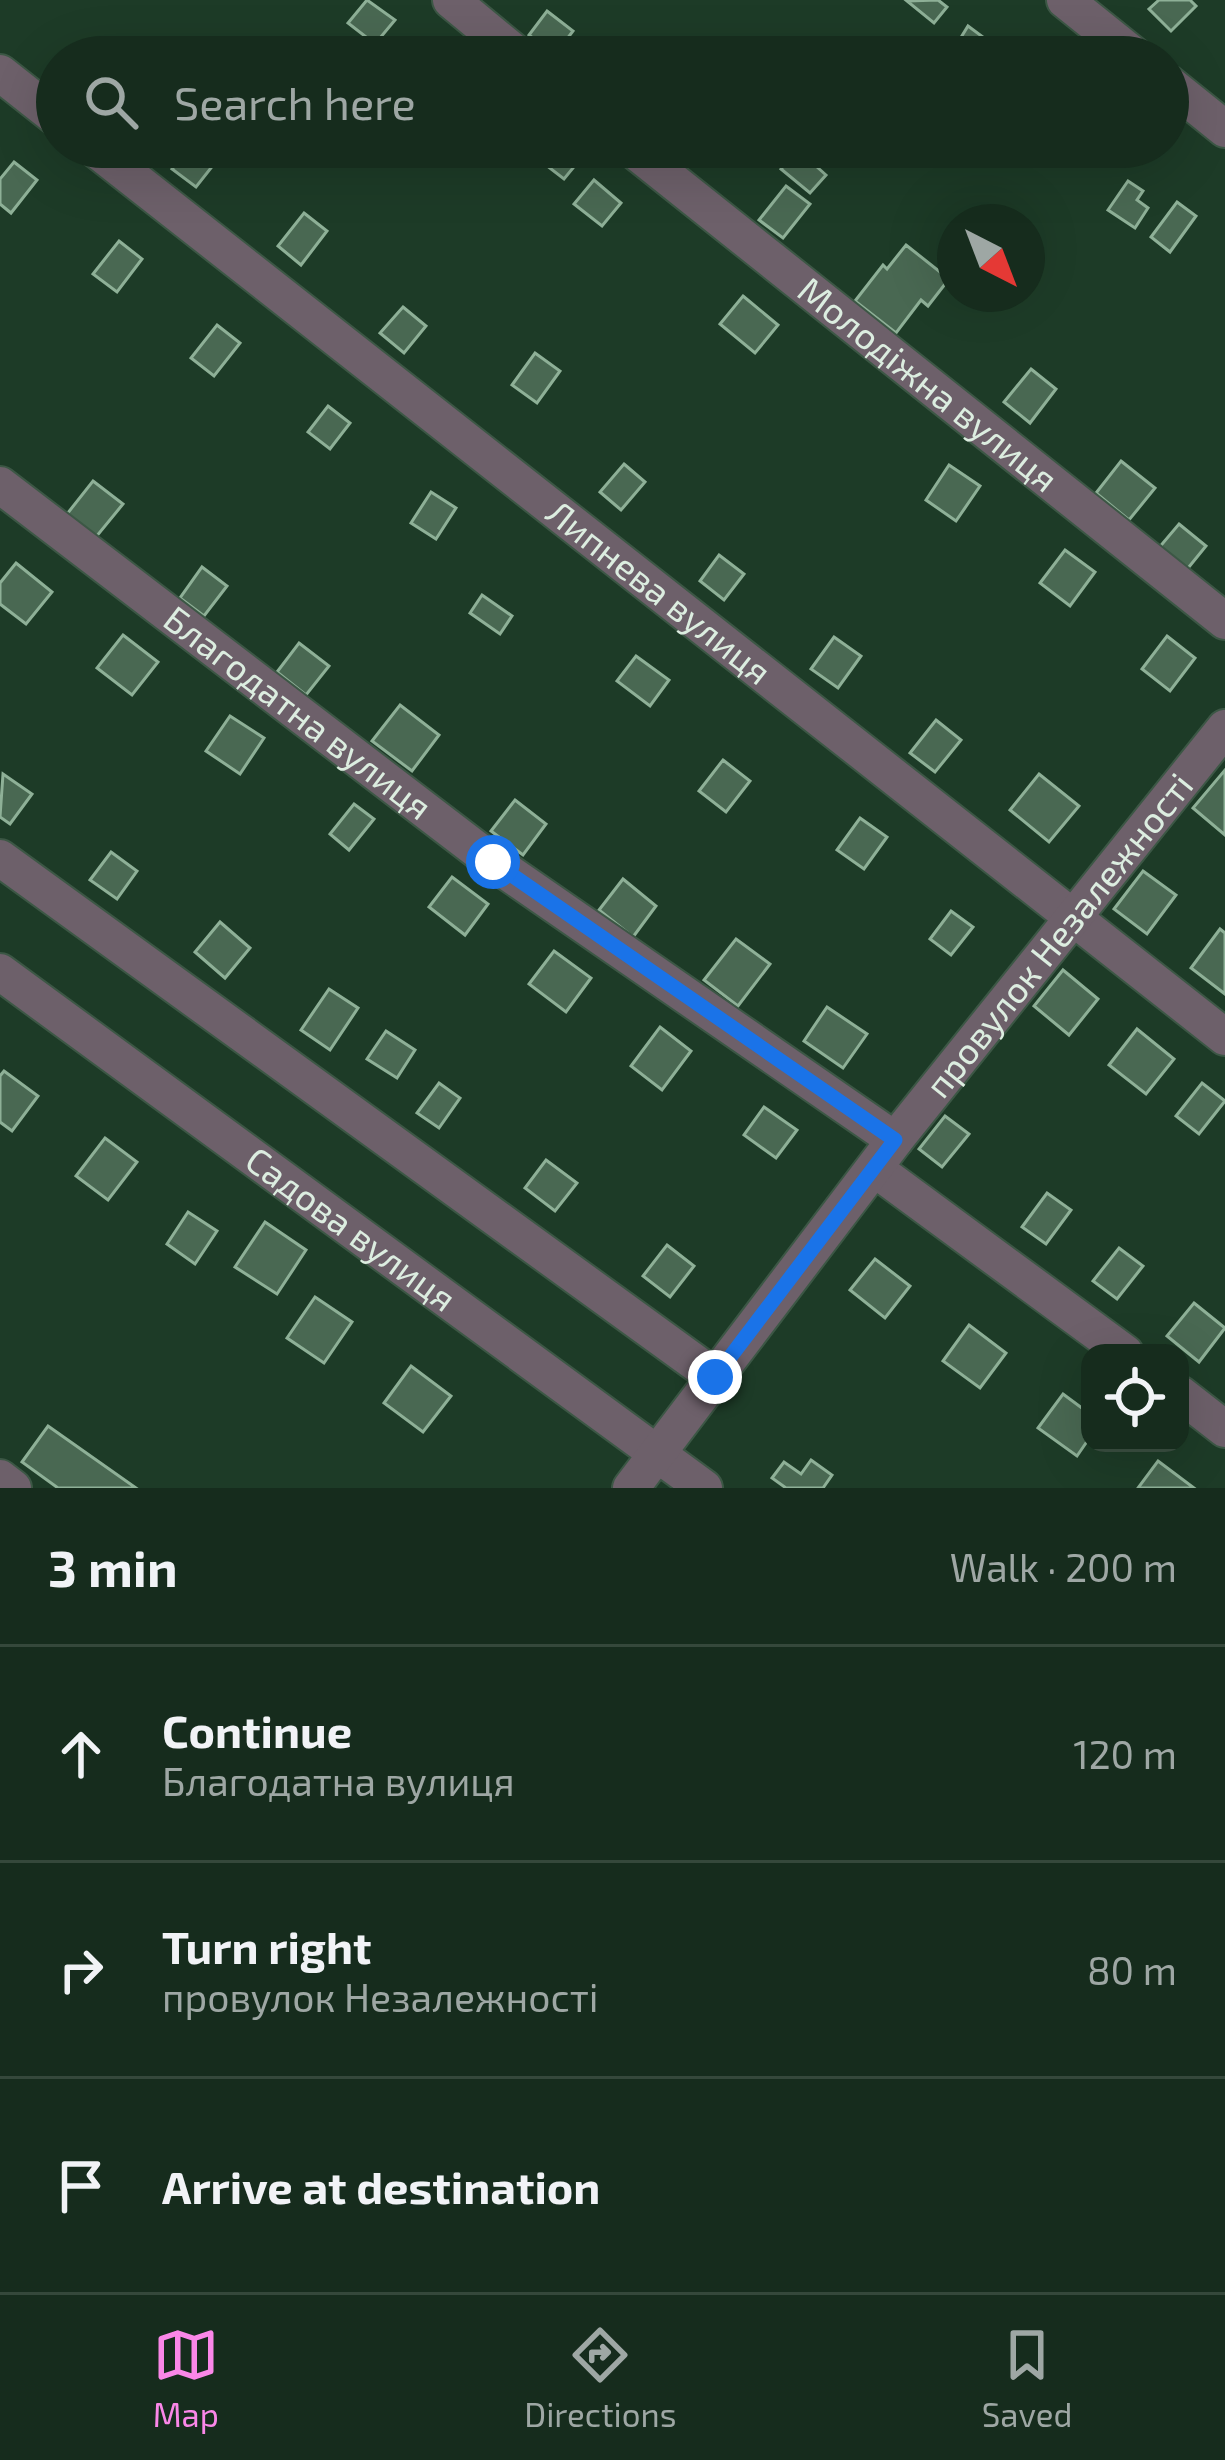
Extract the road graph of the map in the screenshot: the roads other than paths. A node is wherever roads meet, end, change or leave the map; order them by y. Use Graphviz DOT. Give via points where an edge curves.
graph roads {
  1 [pos="451,0"];
  2 [pos="1065,0"];
  3 [pos="495,36"];
  4 [pos="1110,36"];
  5 [pos="0,73"];
  6 [pos="1189,100"];
  7 [pos="36,101"];
  8 [pos="1225,129"];
  9 [pos="120,168"];
  10 [pos="656,168"];
  11 [pos="0,485"];
  12 [pos="1225,621"];
  13 [pos="1225,728"];
  14 [pos="0,858"];
  15 [pos="1073,918"];
  16 [pos="0,972"];
  17 [pos="1225,1037"];
  18 [pos="885,1154"];
  19 [pos="1114,1344"];
  20 [pos="715,1377"];
  21 [pos="1189,1401"];
  22 [pos="1225,1429"];
  23 [pos="656,1453"];
  24 [pos="0,1478"];
  25 [pos="13,1488"];
  26 [pos="631,1488"];
  27 [pos="704,1488"];
  1 -- 3 [label="street"];
  2 -- 4 [label="street"];
  5 -- 7 [label="street"];
  6 -- 8 [label="street"];
  9 -- 15 [label="street, Липнева вулиця"];
  10 -- 12 [label="street, Молодіжна вулиця"];
  11 -- 18 [label="street, Благодатна вулиця"];
  13 -- 15 [label="street, провулок Незалежності"];
  14 -- 20 [label="street"];
  15 -- 17 [label="street, Липнева вулиця"];
  15 -- 18 [label="street, провулок Незалежності"];
  16 -- 23 [label="street, Садова вулиця"];
  18 -- 19 [label="street, Благодатна вулиця"];
  18 -- 20 [label="street, провулок Незалежності"];
  20 -- 23 [label="street, провулок Незалежності"];
  21 -- 22 [label="street"];
  23 -- 26 [label="street, провулок Незалежності"];
  23 -- 27 [label="street, Садова вулиця"];
  24 -- 25 [label="street"];
}
